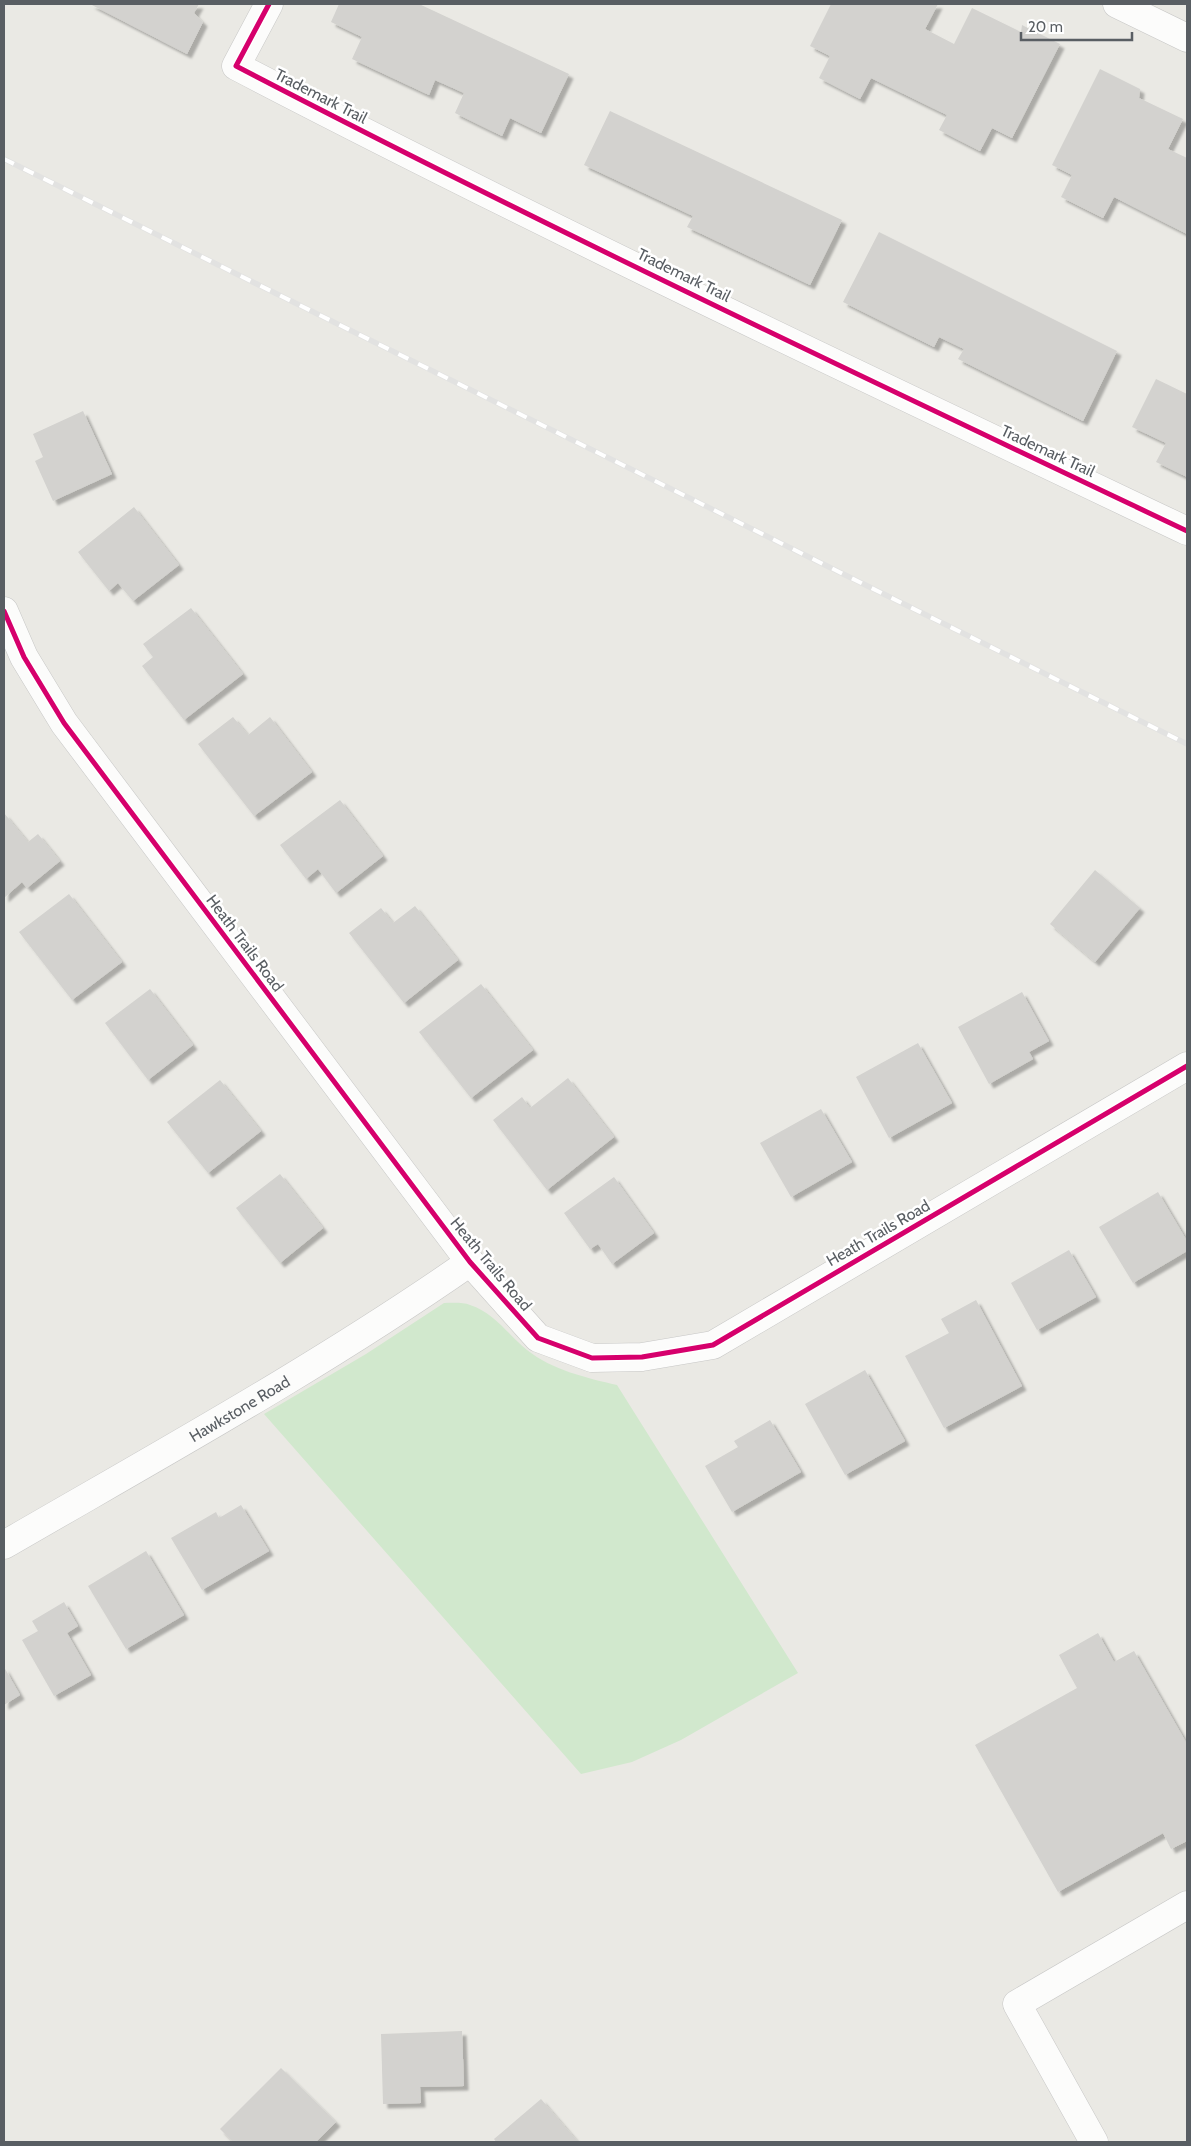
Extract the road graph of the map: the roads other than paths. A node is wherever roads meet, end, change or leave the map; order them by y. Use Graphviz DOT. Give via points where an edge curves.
graph roads {
  1 [pos="269,4"];
  2 [pos="1117,4"];
  3 [pos="1187,38"];
  4 [pos="1187,531"];
  5 [pos="4,611"];
  6 [pos="1187,1066"];
  7 [pos="470,1262"];
  8 [pos="4,1545"];
  9 [pos="1187,1905"];
  10 [pos="1094,2142"];
  1 -- 4 [label="street, Trademark Trail" via="236,66 435,168"];
  2 -- 3 [label="street"];
  5 -- 7 [label="street, Heath Trails Road" via="24,657 64,722"];
  6 -- 7 [label="street, Heath Trails Road" via="713,1345 642,1358 592,1358 538,1338"];
  7 -- 8 [label="street, Hawkstone Road" via="240,1407"];
  9 -- 10 [label="street" via="1017,2004"];
}
